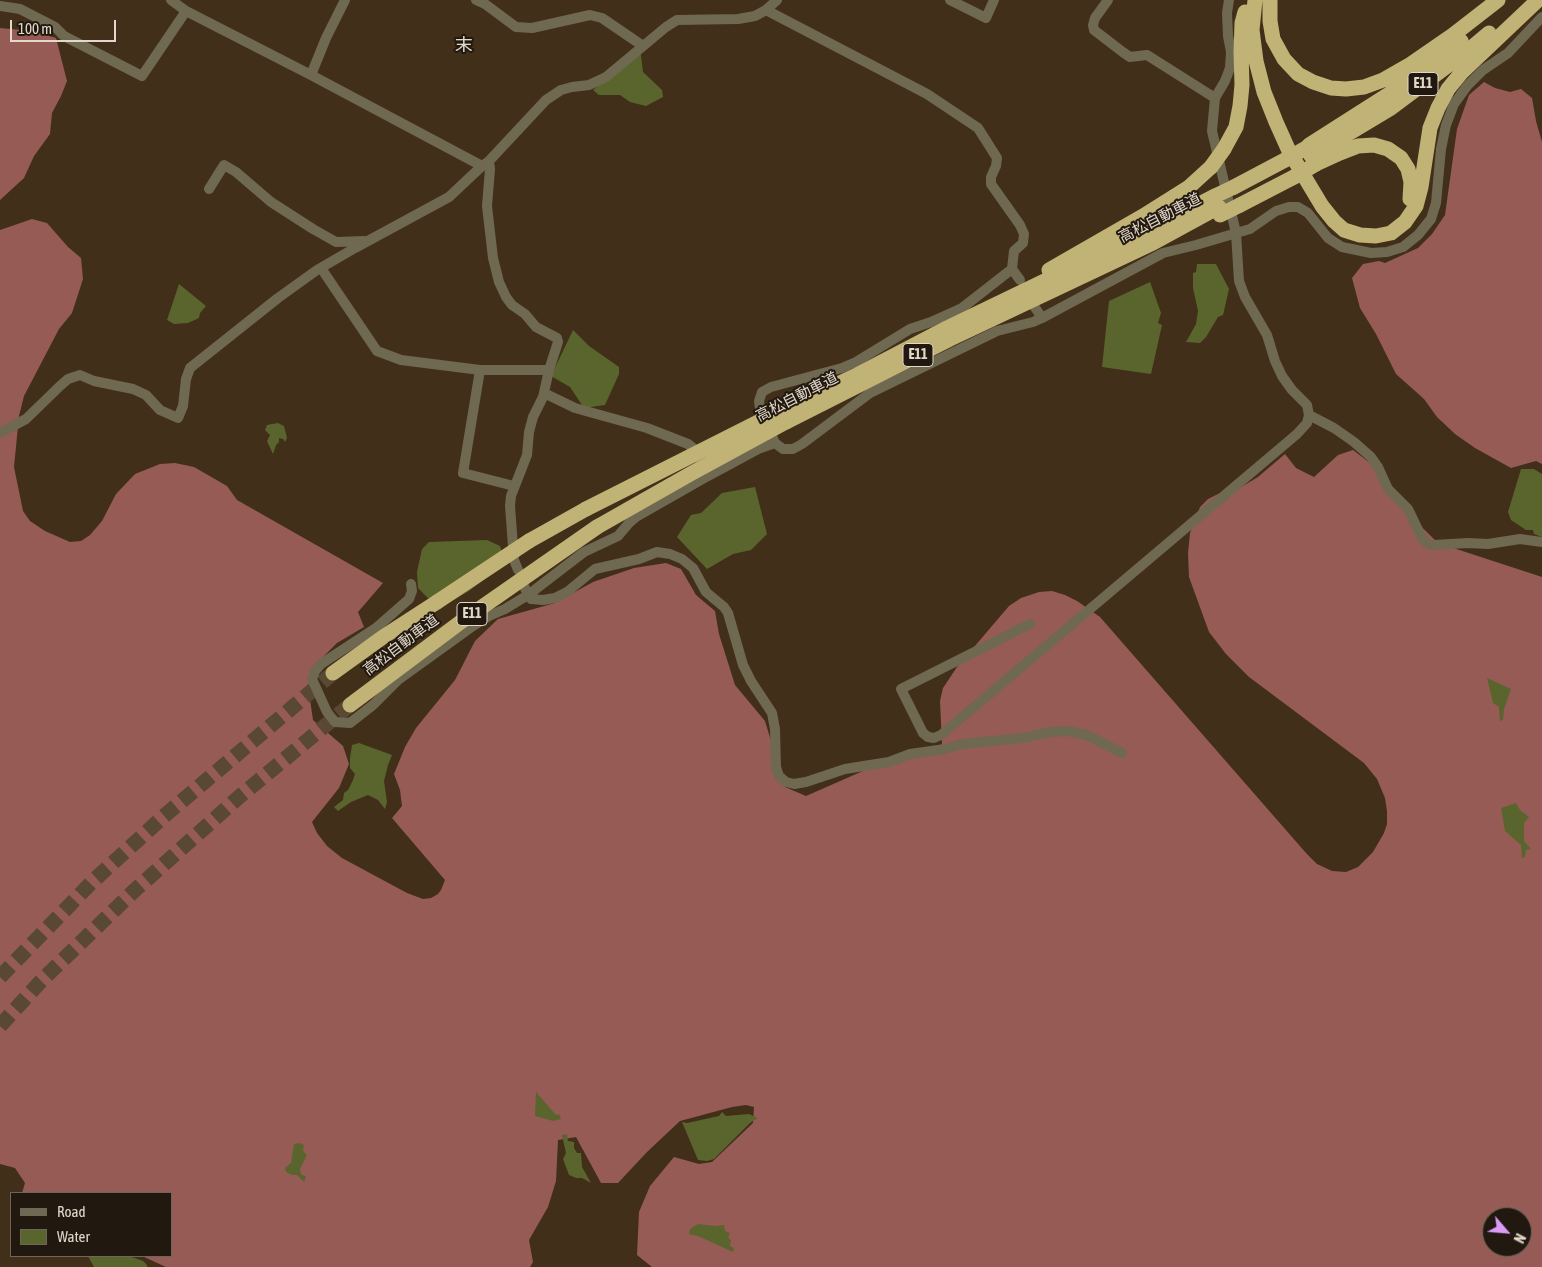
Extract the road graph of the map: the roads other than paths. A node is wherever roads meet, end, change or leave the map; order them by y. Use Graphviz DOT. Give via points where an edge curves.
graph roads {
  1 [pos="171,0"];
  2 [pos="345,0"];
  3 [pos="476,0"];
  4 [pos="777,0"];
  5 [pos="950,0"];
  6 [pos="994,0"];
  7 [pos="1108,0"];
  8 [pos="1229,0"];
  9 [pos="1248,0"];
  10 [pos="1255,0"];
  11 [pos="1264,0"];
  12 [pos="1270,0"];
  13 [pos="1498,0"];
  14 [pos="1511,0"];
  15 [pos="1528,0"];
  16 [pos="1538,0"];
  17 [pos="0,6"];
  18 [pos="186,10"];
  19 [pos="766,10"];
  20 [pos="1542,17"];
  21 [pos="643,46"];
  22 [pos="311,75"];
  23 [pos="1215,98"];
  24 [pos="1311,156"];
  25 [pos="486,163"];
  26 [pos="209,188"];
  27 [pos="1218,206"];
  28 [pos="1236,233"];
  29 [pos="370,241"];
  30 [pos="1078,265"];
  31 [pos="321,268"];
  32 [pos="1012,269"];
  33 [pos="1020,280"];
  34 [pos="1046,282"];
  35 [pos="1034,306"];
  36 [pos="1042,318"];
  37 [pos="480,370"];
  38 [pos="549,370"];
  39 [pos="544,394"];
  40 [pos="1309,415"];
  41 [pos="785,416"];
  42 [pos="0,433"];
  43 [pos="774,443"];
  44 [pos="708,476"];
  45 [pos="514,486"];
  46 [pos="1542,542"];
  47 [pos="518,570"];
  48 [pos="412,584"];
  49 [pos="526,591"];
  50 [pos="1030,624"];
  51 [pos="333,673"];
  52 [pos="350,705"];
  53 [pos="1122,753"];
  1 -- 18 [label="street"];
  2 -- 22 [label="street"];
  3 -- 21 [label="street" via="516,27 532,28 590,15 602,18"];
  4 -- 19 [label="street"];
  5 -- 6 [label="street" via="986,18"];
  7 -- 23 [label="street" via="1096,18 1094,30 1124,53 1130,56 1147,54"];
  8 -- 23 [label="street" via="1230,68"];
  9 -- 30 [label="highway, bridge" via="1242,23 1240,106 1236,127 1224,149 1189,188 1143,216"];
  10 -- 16 [label="highway" via="1252,30 1256,61 1264,92 1289,151 1334,221 1344,230 1360,236 1376,236 1391,233 1405,222 1416,206 1430,128 1448,89"];
  11 -- 24 [label="highway" via="1259,21 1261,50 1276,106 1325,199 1351,225 1364,229 1380,228 1405,211 1411,196 1408,169 1401,158 1388,149 1374,145 1358,146"];
  12 -- 13 [label="highway" via="1273,39 1284,59 1298,74 1313,82 1346,89 1383,80 1411,64"];
  14 -- 24 [label="highway, E11"];
  15 -- 24 [label="highway, E11" via="1470,49 1391,108"];
  17 -- 18 [label="street" via="20,9 142,76"];
  18 -- 22 [label="street"];
  19 -- 21 [label="street" via="738,19 677,20"];
  19 -- 32 [label="street" via="927,94 978,128 997,158 991,184 1024,234 1023,242 1014,251"];
  20 -- 28 [label="street" via="1508,53 1483,70 1454,104 1441,149 1436,202 1431,219 1403,246 1371,253 1342,246 1328,238 1308,213 1298,207 1276,211 1250,229"];
  21 -- 25 [label="street" via="600,80 561,90 546,100"];
  22 -- 25 [label="street"];
  23 -- 28 [label="street" via="1212,131"];
  24 -- 27 [label="highway, 高松自動車道 / E11, bridge"];
  25 -- 29 [label="street" via="449,197"];
  25 -- 38 [label="street" via="493,258 498,277 512,305 536,327 557,338"];
  26 -- 29 [label="street" via="224,165 271,202 336,242"];
  27 -- 30 [label="highway, 高松自動車道 / E11"];
  27 -- 30 [label="highway, 高松自動車道 / E11" via="1153,243"];
  28 -- 36 [label="street" via="1163,253"];
  28 -- 40 [label="street" via="1239,281 1245,297 1267,335 1282,376 1307,405"];
  29 -- 31 [label="street"];
  30 -- 34 [label="highway"];
  30 -- 34 [label="highway, 高松自動車道 / E11"];
  31 -- 37 [label="street" via="377,351 402,360"];
  31 -- 42 [label="street" via="190,368 178,418 160,410 146,395 133,388 80,375 60,386 26,419"];
  32 -- 33 [label="street"];
  32 -- 43 [label="street" via="962,308 904,332 856,362 762,392 760,409"];
  34 -- 41 [label="highway, 高松自動車道 / E11" via="857,374"];
  34 -- 41 [label="highway, 高松自動車道 / E11" via="950,339"];
  35 -- 36 [label="street"];
  36 -- 43 [label="street" via="997,331 870,393 793,449 783,449"];
  37 -- 38 [label="street" via="526,374"];
  37 -- 45 [label="street" via="463,473"];
  38 -- 39 [label="street"];
  39 -- 44 [label="street" via="575,408 647,428 688,444 694,448"];
  39 -- 45 [label="street" via="533,417 527,455"];
  40 -- 46 [label="street" via="1334,428 1371,457 1388,489 1408,509 1427,543 1433,546 1488,544 1520,539"];
  40 -- 50 [label="street" via="1307,423 1297,434 941,735 934,738 923,733 901,689"];
  41 -- 51 [label="highway, 高松自動車道 / E11, bridge" via="586,509 529,541"];
  41 -- 52 [label="highway, 高松自動車道 / E11, bridge" via="597,527 462,620"];
  43 -- 44 [label="street"];
  44 -- 49 [label="street" via="636,518 618,536 584,552"];
  45 -- 47 [label="street" via="510,506 514,560"];
  48 -- 49 [label="street" via="409,599 376,628 315,671 312,679 335,722 350,723 398,680 473,626 505,609"];
  49 -- 53 [label="street" via="531,599 555,598 595,569 657,552 682,559 694,568 706,592 728,613 743,665 772,713 776,729 776,767 786,782 806,782 845,769 962,744 1068,731 1087,735"];
}
